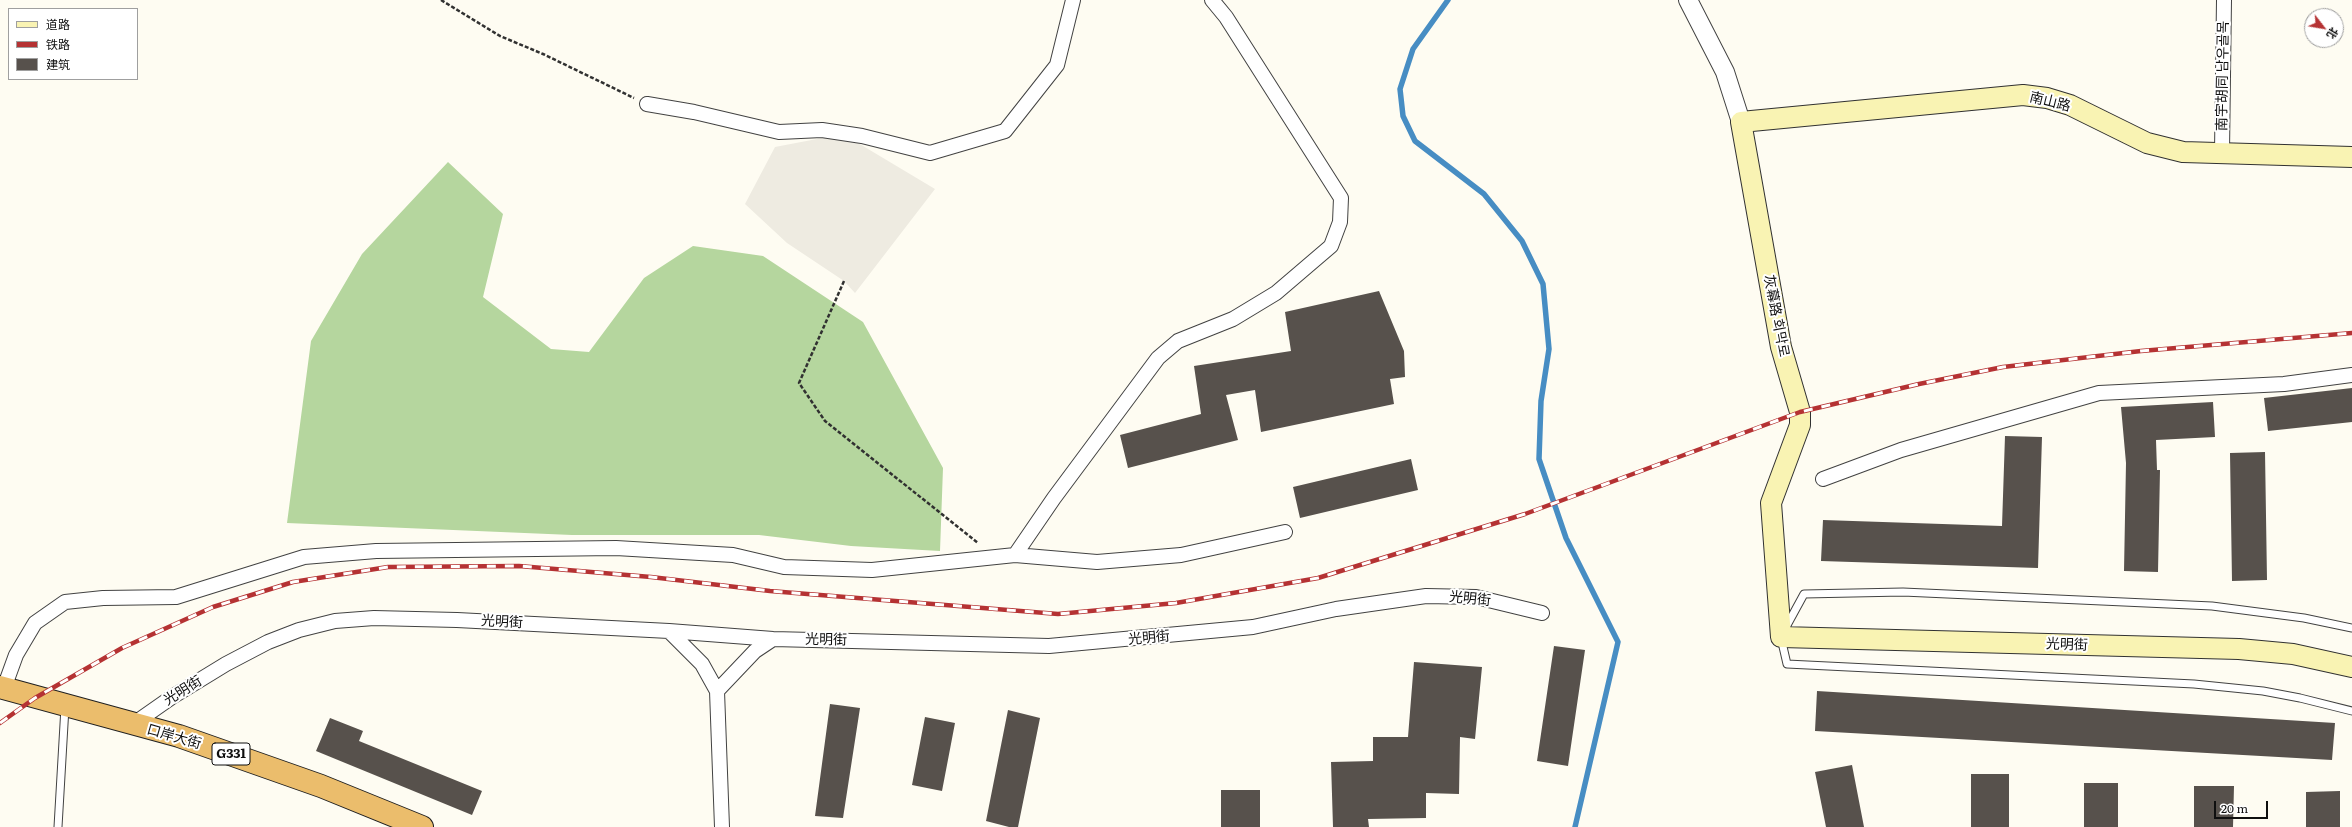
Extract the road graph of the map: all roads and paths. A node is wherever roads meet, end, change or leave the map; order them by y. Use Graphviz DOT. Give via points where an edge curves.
graph roads {
  1 [pos="441,0"];
  2 [pos="1074,0"];
  3 [pos="1212,0"];
  4 [pos="2224,0"];
  5 [pos="1694,4"];
  6 [pos="647,104"];
  7 [pos="1741,122"];
  8 [pos="2222,152"];
  9 [pos="2352,157"];
  10 [pos="844,281"];
  11 [pos="2352,376"];
  12 [pos="1823,479"];
  13 [pos="1285,532"];
  14 [pos="1015,555"];
  15 [pos="995,557"];
  16 [pos="1542,612"];
  17 [pos="2352,628"];
  18 [pos="669,631"];
  19 [pos="1781,637"];
  20 [pos="773,639"];
  21 [pos="2352,667"];
  22 [pos="2,688"];
  23 [pos="716,691"];
  24 [pos="65,707"];
  25 [pos="2352,711"];
  26 [pos="132,725"];
  27 [pos="58,827"];
  28 [pos="422,827"];
  29 [pos="722,827"];
  1 -- 6 [label="path" via="500,36"];
  2 -- 6 [label="street" via="1057,65 1005,131 930,153 862,136 822,130 779,132"];
  3 -- 14 [label="street" via="1226,17 1341,198 1340,222 1330,246 1276,293 1233,319 1178,341 1158,358"];
  4 -- 8 [label="street, 南宇胡同 남우골목"];
  5 -- 7 [label="street, 灰幕路 회막로" via="1725,72"];
  7 -- 8 [label="main road, 南山路" via="2023,95 2047,98 2070,105 2147,143 2166,149 2183,152"];
  7 -- 19 [label="main road, 灰幕路 회막로" via="1781,347 1800,412 1800,425 1771,503"];
  8 -- 9 [label="main road, 南山路"];
  10 -- 15 [label="path" via="799,383 825,421"];
  11 -- 12 [label="street" via="2284,384 2099,393 1901,450"];
  13 -- 14 [label="street" via="1181,555 1097,562"];
  14 -- 15 [label="street"];
  15 -- 22 [label="street" via="872,570 784,567 733,555 616,548 376,551 304,557 176,597 103,598 65,602 35,623 16,655"];
  16 -- 20 [label="street, 光明街" via="1476,597 1426,596 1336,609 1253,627 1049,646"];
  17 -- 19 [label="lane" via="2304,618 2212,606 1903,592 1804,594"];
  18 -- 20 [label="street, 光明街"];
  18 -- 23 [label="street" via="702,664"];
  18 -- 26 [label="street, 光明街" via="425,618 335,621 299,630 240,657 172,696"];
  19 -- 21 [label="main road, 光明街" via="2239,649 2293,654"];
  19 -- 25 [label="lane" via="1787,664 2194,684 2270,692"];
  20 -- 23 [label="street" via="755,651"];
  22 -- 24 [label="highway, 口岸大街 / G331"];
  23 -- 29 [label="street"];
  24 -- 26 [label="highway, 口岸大街 / G331"];
  24 -- 27 [label="lane"];
  26 -- 28 [label="highway, 口岸大街 / G331" via="179,736 251,760"];
}
